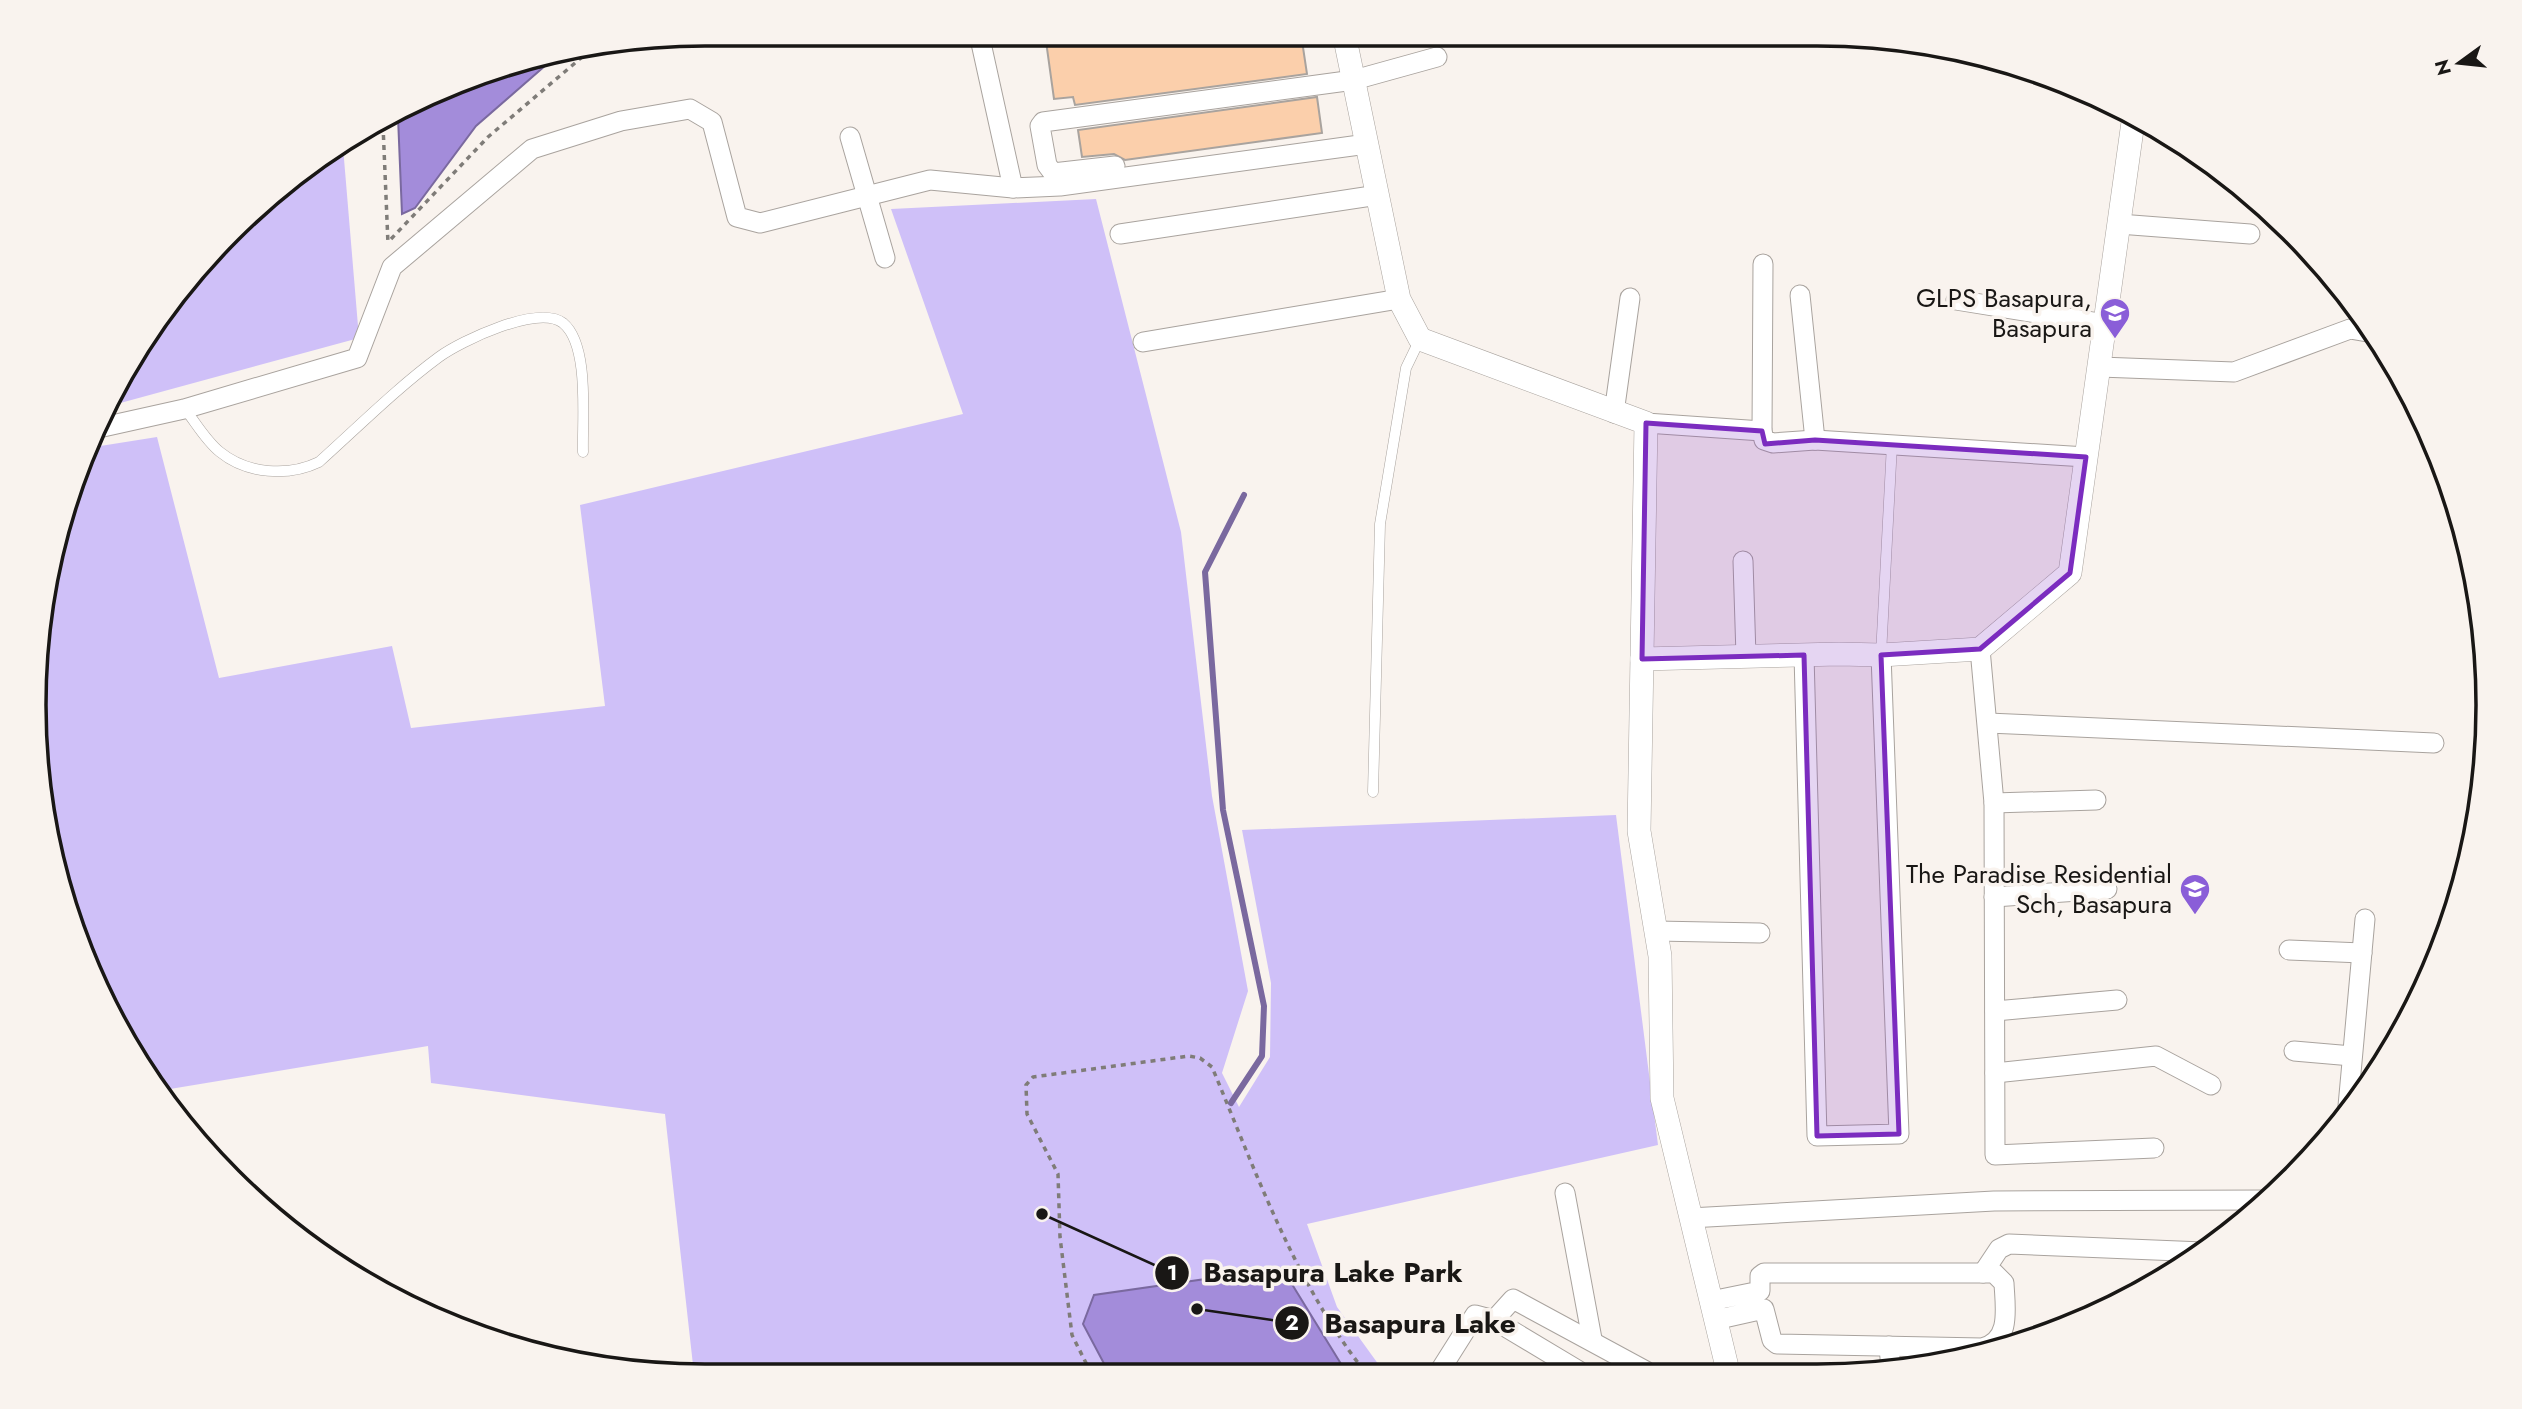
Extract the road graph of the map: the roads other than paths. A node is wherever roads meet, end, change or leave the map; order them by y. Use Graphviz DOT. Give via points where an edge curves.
graph roads {
  1 [pos="982,46"];
  2 [pos="1347,46"];
  3 [pos="1437,57"];
  4 [pos="1354,80"];
  5 [pos="2132,126"];
  6 [pos="850,137"];
  7 [pos="1366,138"];
  8 [pos="1013,188"];
  9 [pos="867,194"];
  10 [pos="1378,195"];
  11 [pos="2119,224"];
  12 [pos="1120,234"];
  13 [pos="2250,234"];
  14 [pos="885,258"];
  15 [pos="1763,264"];
  16 [pos="1800,295"];
  17 [pos="1630,298"];
  18 [pos="1399,299"];
  19 [pos="1956,300"];
  20 [pos="2105,324"];
  21 [pos="2360,331"];
  22 [pos="1420,338"];
  23 [pos="1143,342"];
  24 [pos="2100,367"];
  25 [pos="184,409"];
  26 [pos="1614,413"];
  27 [pos="1646,423"];
  28 [pos="107,427"];
  29 [pos="1762,431"];
  30 [pos="1815,440"];
  31 [pos="1892,444"];
  32 [pos="583,452"];
  33 [pos="2086,457"];
  34 [pos="1743,561"];
  35 [pos="1980,649"];
  36 [pos="1804,655"];
  37 [pos="1881,655"];
  38 [pos="1746,656"];
  39 [pos="1642,659"];
  40 [pos="1988,723"];
  41 [pos="2434,743"];
  42 [pos="1373,792"];
  43 [pos="2096,800"];
  44 [pos="1994,803"];
  45 [pos="2107,889"];
  46 [pos="1994,897"];
  47 [pos="2365,919"];
  48 [pos="1656,931"];
  49 [pos="1760,933"];
  50 [pos="2289,950"];
  51 [pos="2362,953"];
  52 [pos="2117,1000"];
  53 [pos="1994,1011"];
  54 [pos="2294,1051"];
  55 [pos="2352,1056"];
  56 [pos="1995,1073"];
  57 [pos="2211,1085"];
  58 [pos="2349,1093"];
  59 [pos="2154,1148"];
  60 [pos="1565,1193"];
  61 [pos="2252,1200"];
  62 [pos="1690,1218"];
  63 [pos="2185,1251"];
  64 [pos="1983,1273"];
  65 [pos="1762,1300"];
  66 [pos="1713,1311"];
  67 [pos="1494,1320"];
  68 [pos="1999,1338"];
  69 [pos="1592,1339"];
  70 [pos="1889,1346"];
  71 [pos="1961,1348"];
  72 [pos="1890,1359"];
  73 [pos="1444,1364"];
  74 [pos="1559,1364"];
  75 [pos="1634,1364"];
  76 [pos="1726,1364"];
  1 -- 8 [label="street"];
  2 -- 4 [label="street"];
  3 -- 4 [label="street"];
  4 -- 7 [label="street"];
  4 -- 7 [label="street" via="1048,120 1041,127 1047,165 1053,173"];
  5 -- 11 [label="street"];
  6 -- 9 [label="street"];
  7 -- 8 [label="street" via="1088,183"];
  7 -- 10 [label="street"];
  8 -- 9 [label="street" via="930,180"];
  9 -- 14 [label="street"];
  9 -- 25 [label="street" via="760,223 737,218 712,122 690,109 621,121 532,149 391,267 357,358"];
  10 -- 12 [label="street"];
  10 -- 18 [label="street"];
  11 -- 13 [label="street"];
  11 -- 20 [label="street"];
  15 -- 29 [label="street"];
  16 -- 30 [label="street"];
  17 -- 26 [label="street"];
  18 -- 22 [label="street"];
  18 -- 23 [label="street"];
  19 -- 20 [label="street"];
  20 -- 24 [label="street"];
  21 -- 24 [label="street" via="2350,329 2234,372"];
  22 -- 26 [label="street"];
  22 -- 42 [label="lane" via="1406,368 1380,524"];
  24 -- 33 [label="street"];
  25 -- 28 [label="street"];
  25 -- 32 [label="lane" via="217,450 233,462 254,469 303,470 319,462 441,356 519,319 546,317 563,323 576,342 581,363"];
  26 -- 27 [label="street"];
  27 -- 29 [label="street"];
  27 -- 39 [label="street"];
  29 -- 30 [label="street" via="1764,440 1773,443"];
  30 -- 31 [label="street"];
  31 -- 33 [label="street"];
  31 -- 37 [label="lane"];
  33 -- 35 [label="street" via="2070,573"];
  34 -- 38 [label="street"];
  35 -- 37 [label="street"];
  35 -- 40 [label="street"];
  36 -- 37 [label="street"];
  36 -- 37 [label="street" via="1817,1136 1899,1134"];
  36 -- 38 [label="street"];
  38 -- 39 [label="street"];
  39 -- 48 [label="street" via="1639,831"];
  40 -- 41 [label="street"];
  40 -- 44 [label="street"];
  43 -- 44 [label="street"];
  44 -- 46 [label="street"];
  45 -- 46 [label="street"];
  46 -- 53 [label="street"];
  47 -- 51 [label="street"];
  48 -- 49 [label="street"];
  48 -- 62 [label="street" via="1662,1098"];
  50 -- 51 [label="street"];
  51 -- 55 [label="street"];
  52 -- 53 [label="street"];
  53 -- 56 [label="street"];
  54 -- 55 [label="street"];
  55 -- 58 [label="street"];
  56 -- 57 [label="street" via="2156,1056"];
  56 -- 59 [label="street" via="1995,1155"];
  60 -- 69 [label="street"];
  61 -- 62 [label="street" via="1994,1201"];
  62 -- 66 [label="street"];
  63 -- 64 [label="street" via="2009,1244 1999,1249"];
  64 -- 65 [label="street" via="1764,1273 1760,1276"];
  64 -- 68 [label="street" via="1994,1273 2004,1283 2005,1322"];
  65 -- 66 [label="street"];
  65 -- 70 [label="street" via="1772,1340 1777,1343"];
  66 -- 76 [label="street"];
  67 -- 69 [label="street" via="1513,1299"];
  67 -- 73 [label="street" via="1475,1315"];
  67 -- 74 [label="street"];
  69 -- 75 [label="street"];
  70 -- 71 [label="street"];
  70 -- 72 [label="street"];
}
